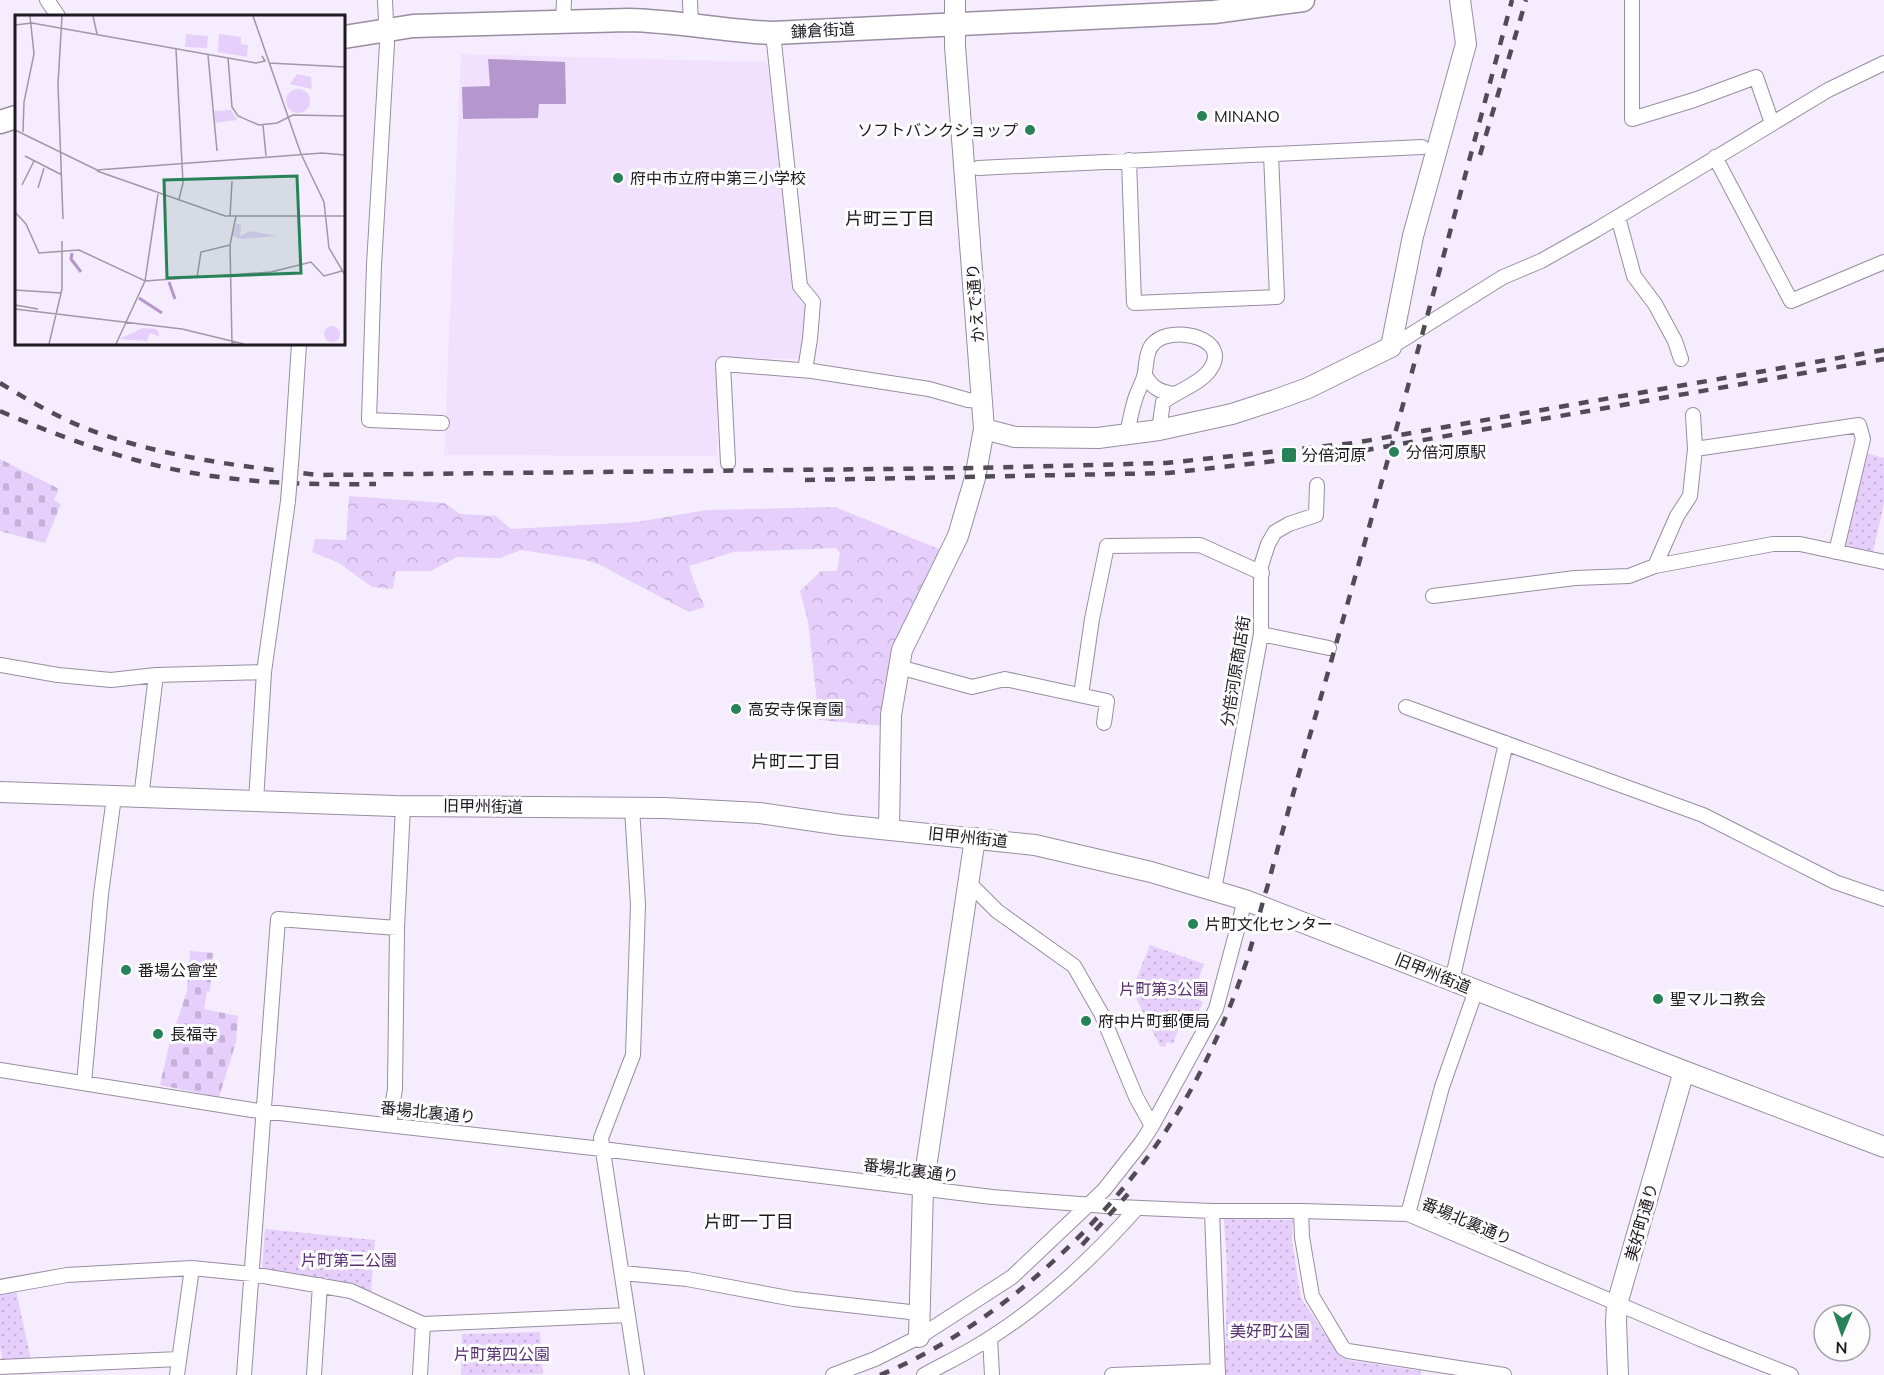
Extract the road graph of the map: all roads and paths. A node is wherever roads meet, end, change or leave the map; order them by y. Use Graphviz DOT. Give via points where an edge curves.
graph roads {
  1 [pos="47,0"];
  2 [pos="385,0"];
  3 [pos="564,0"];
  4 [pos="690,0"];
  5 [pos="954,0"];
  6 [pos="1303,0"];
  7 [pos="1460,0"];
  8 [pos="1632,0"];
  9 [pos="1106,8"];
  10 [pos="57,15"];
  11 [pos="563,23"];
  12 [pos="955,24"];
  13 [pos="691,26"];
  14 [pos="386,30"];
  15 [pos="772,33"];
  16 [pos="345,37"];
  17 [pos="1884,63"];
  18 [pos="1772,123"];
  19 [pos="1422,147"];
  20 [pos="1271,154"];
  21 [pos="1715,157"];
  22 [pos="1129,160"];
  23 [pos="978,168"];
  24 [pos="1618,217"];
  25 [pos="1884,262"];
  26 [pos="299,345"];
  27 [pos="1391,348"];
  28 [pos="1681,359"];
  29 [pos="805,370"];
  30 [pos="1144,375"];
  31 [pos="1174,394"];
  32 [pos="983,401"];
  33 [pos="1693,415"];
  34 [pos="442,423"];
  35 [pos="984,429"];
  36 [pos="1159,430"];
  37 [pos="1127,435"];
  38 [pos="1695,449"];
  39 [pos="728,463"];
  40 [pos="1317,485"];
  41 [pos="1836,552"];
  42 [pos="1884,562"];
  43 [pos="1655,566"];
  44 [pos="1262,573"];
  45 [pos="1433,596"];
  46 [pos="1261,634"];
  47 [pos="1329,648"];
  48 [pos="0,665"];
  49 [pos="899,668"];
  50 [pos="264,672"];
  51 [pos="156,675"];
  52 [pos="1081,695"];
  53 [pos="1406,707"];
  54 [pos="1104,723"];
  55 [pos="1506,743"];
  56 [pos="0,792"];
  57 [pos="114,797"];
  58 [pos="141,798"];
  59 [pos="256,801"];
  60 [pos="403,806"];
  61 [pos="632,808"];
  62 [pos="889,830"];
  63 [pos="975,838"];
  64 [pos="969,884"];
  65 [pos="1214,890"];
  66 [pos="1884,899"];
  67 [pos="1245,900"];
  68 [pos="397,928"];
  69 [pos="1452,981"];
  70 [pos="1476,990"];
  71 [pos="0,1070"];
  72 [pos="1684,1071"];
  73 [pos="84,1083"];
  74 [pos="265,1112"];
  75 [pos="389,1125"];
  76 [pos="1152,1126"];
  77 [pos="1884,1147"];
  78 [pos="602,1149"];
  79 [pos="923,1188"];
  80 [pos="1091,1204"];
  81 [pos="1137,1208"];
  82 [pos="1301,1211"];
  83 [pos="1212,1212"];
  84 [pos="1408,1214"];
  85 [pos="192,1268"];
  86 [pos="252,1274"];
  87 [pos="622,1274"];
  88 [pos="320,1285"];
  89 [pos="0,1287"];
  90 [pos="1617,1304"];
  91 [pos="919,1313"];
  92 [pos="628,1315"];
  93 [pos="423,1324"];
  94 [pos="919,1337"];
  95 [pos="990,1338"];
  96 [pos="179,1359"];
  97 [pos="0,1367"];
  98 [pos="62,1370"];
  99 [pos="1218,1373"];
  100 [pos="177,1375"];
  101 [pos="244,1375"];
  102 [pos="314,1375"];
  103 [pos="420,1375"];
  104 [pos="637,1375"];
  105 [pos="833,1375"];
  106 [pos="924,1375"];
  107 [pos="992,1375"];
  108 [pos="1112,1375"];
  109 [pos="1504,1375"];
  110 [pos="1618,1375"];
  111 [pos="1791,1375"];
  1 -- 10 [label="street"];
  2 -- 14 [label="street"];
  3 -- 11 [label="street"];
  4 -- 13 [label="street"];
  5 -- 12 [label="street, かえで通り"];
  6 -- 9 [label="main road, 鎌倉街道" via="1214,12"];
  7 -- 27 [label="street" via="1467,44 1413,236"];
  8 -- 18 [label="street" via="1632,120 1756,77"];
  9 -- 12 [label="main road, 鎌倉街道"];
  11 -- 13 [label="main road, 鎌倉街道" via="629,20"];
  11 -- 14 [label="main road, 鎌倉街道"];
  12 -- 15 [label="main road, 鎌倉街道"];
  12 -- 32 [label="street, かえで通り"];
  13 -- 15 [label="main road, 鎌倉街道"];
  14 -- 16 [label="main road, 鎌倉街道"];
  14 -- 34 [label="street" via="369,420"];
  15 -- 29 [label="street" via="800,286 813,302"];
  17 -- 18 [label="street"];
  18 -- 21 [label="street"];
  19 -- 20 [label="street"];
  20 -- 22 [label="street"];
  20 -- 22 [label="street" via="1277,297 1134,303"];
  21 -- 24 [label="street"];
  21 -- 25 [label="street" via="1791,301"];
  22 -- 23 [label="street"];
  24 -- 27 [label="street" via="1541,261 1503,277"];
  24 -- 28 [label="street" via="1634,276 1655,304"];
  26 -- 50 [label="street, bridge" via="288,501"];
  27 -- 36 [label="street" via="1275,400"];
  29 -- 32 [label="street"];
  29 -- 39 [label="street" via="723,364"];
  30 -- 31 [label="street" via="1155,388"];
  30 -- 31 [label="street" via="1148,354 1154,343 1165,336 1197,336 1208,341 1214,351 1210,370"];
  30 -- 37 [label="street"];
  31 -- 36 [label="street" via="1163,402"];
  32 -- 35 [label="street, かえで通り"];
  33 -- 38 [label="street"];
  35 -- 37 [label="street" via="1015,437"];
  35 -- 49 [label="street, かえで通り" via="958,536 907,638"];
  36 -- 37 [label="street"];
  38 -- 41 [label="street" via="1859,425 1863,439"];
  38 -- 43 [label="street" via="1690,496"];
  40 -- 44 [label="street, 分倍河原商店街" via="1316,515 1275,532 1268,544"];
  41 -- 42 [label="street"];
  41 -- 43 [label="street" via="1800,544 1773,544"];
  43 -- 45 [label="street" via="1629,576 1575,578"];
  44 -- 46 [label="street, 分倍河原商店街"];
  44 -- 52 [label="street" via="1200,545 1107,546"];
  46 -- 47 [label="street"];
  46 -- 65 [label="street, 分倍河原商店街"];
  48 -- 51 [label="street" via="111,680"];
  49 -- 52 [label="street" via="972,687 1005,679"];
  49 -- 62 [label="street, かえで通り" via="891,715"];
  50 -- 51 [label="street"];
  50 -- 59 [label="street"];
  51 -- 58 [label="street"];
  52 -- 54 [label="street" via="1107,701"];
  53 -- 55 [label="street"];
  55 -- 66 [label="street" via="1703,815 1835,882"];
  55 -- 69 [label="street"];
  56 -- 57 [label="street, 旧甲州街道"];
  57 -- 58 [label="street, 旧甲州街道"];
  57 -- 73 [label="street"];
  58 -- 59 [label="street, 旧甲州街道"];
  59 -- 60 [label="street, 旧甲州街道"];
  60 -- 61 [label="street, 旧甲州街道"];
  60 -- 68 [label="street"];
  61 -- 62 [label="street, 旧甲州街道" via="759,813"];
  61 -- 78 [label="street" via="638,905 633,1055 601,1138"];
  62 -- 63 [label="street, 旧甲州街道"];
  63 -- 64 [label="street"];
  63 -- 65 [label="street, 旧甲州街道" via="1035,845"];
  64 -- 76 [label="street" via="997,911 1074,966 1101,1013 1136,1098"];
  64 -- 79 [label="street"];
  65 -- 67 [label="street, 旧甲州街道"];
  67 -- 69 [label="street, 旧甲州街道"];
  67 -- 76 [label="street" via="1216,1009"];
  68 -- 74 [label="street" via="278,919"];
  68 -- 75 [label="street" via="395,1089"];
  69 -- 70 [label="street, 旧甲州街道"];
  70 -- 72 [label="street, 旧甲州街道"];
  70 -- 84 [label="street" via="1442,1088"];
  71 -- 73 [label="street, 番場北裏通り"];
  72 -- 77 [label="street, 旧甲州街道"];
  72 -- 90 [label="street, 美好町通り"];
  73 -- 74 [label="street, 番場北裏通り"];
  74 -- 75 [label="street, 番場北裏通り"];
  74 -- 86 [label="street"];
  75 -- 78 [label="street, 番場北裏通り"];
  76 -- 80 [label="street"];
  78 -- 79 [label="street, 番場北裏通り"];
  78 -- 87 [label="street"];
  79 -- 80 [label="street, 番場北裏通り"];
  79 -- 91 [label="street"];
  80 -- 81 [label="street, 番場北裏通り"];
  80 -- 94 [label="street" via="1012,1277"];
  81 -- 83 [label="street, 番場北裏通り"];
  81 -- 95 [label="street" via="1080,1267"];
  82 -- 83 [label="street, 番場北裏通り"];
  82 -- 84 [label="street, 番場北裏通り"];
  82 -- 109 [label="street" via="1312,1296 1343,1348"];
  83 -- 99 [label="street"];
  84 -- 90 [label="street, 番場北裏通り"];
  85 -- 86 [label="street"];
  85 -- 89 [label="street" via="67,1275"];
  85 -- 96 [label="street"];
  86 -- 88 [label="street"];
  86 -- 101 [label="street"];
  87 -- 91 [label="street" via="687,1279 794,1299"];
  87 -- 92 [label="street"];
  88 -- 93 [label="street" via="351,1291"];
  88 -- 102 [label="street"];
  90 -- 110 [label="street, 美好町通り"];
  90 -- 111 [label="street, 番場北裏通り"];
  91 -- 94 [label="street"];
  92 -- 93 [label="street"];
  92 -- 104 [label="street"];
  93 -- 103 [label="street"];
  94 -- 105 [label="street"];
  95 -- 106 [label="street"];
  95 -- 107 [label="street"];
  96 -- 98 [label="street"];
  96 -- 100 [label="street"];
  97 -- 98 [label="street"];
  99 -- 108 [label="street"];
}
